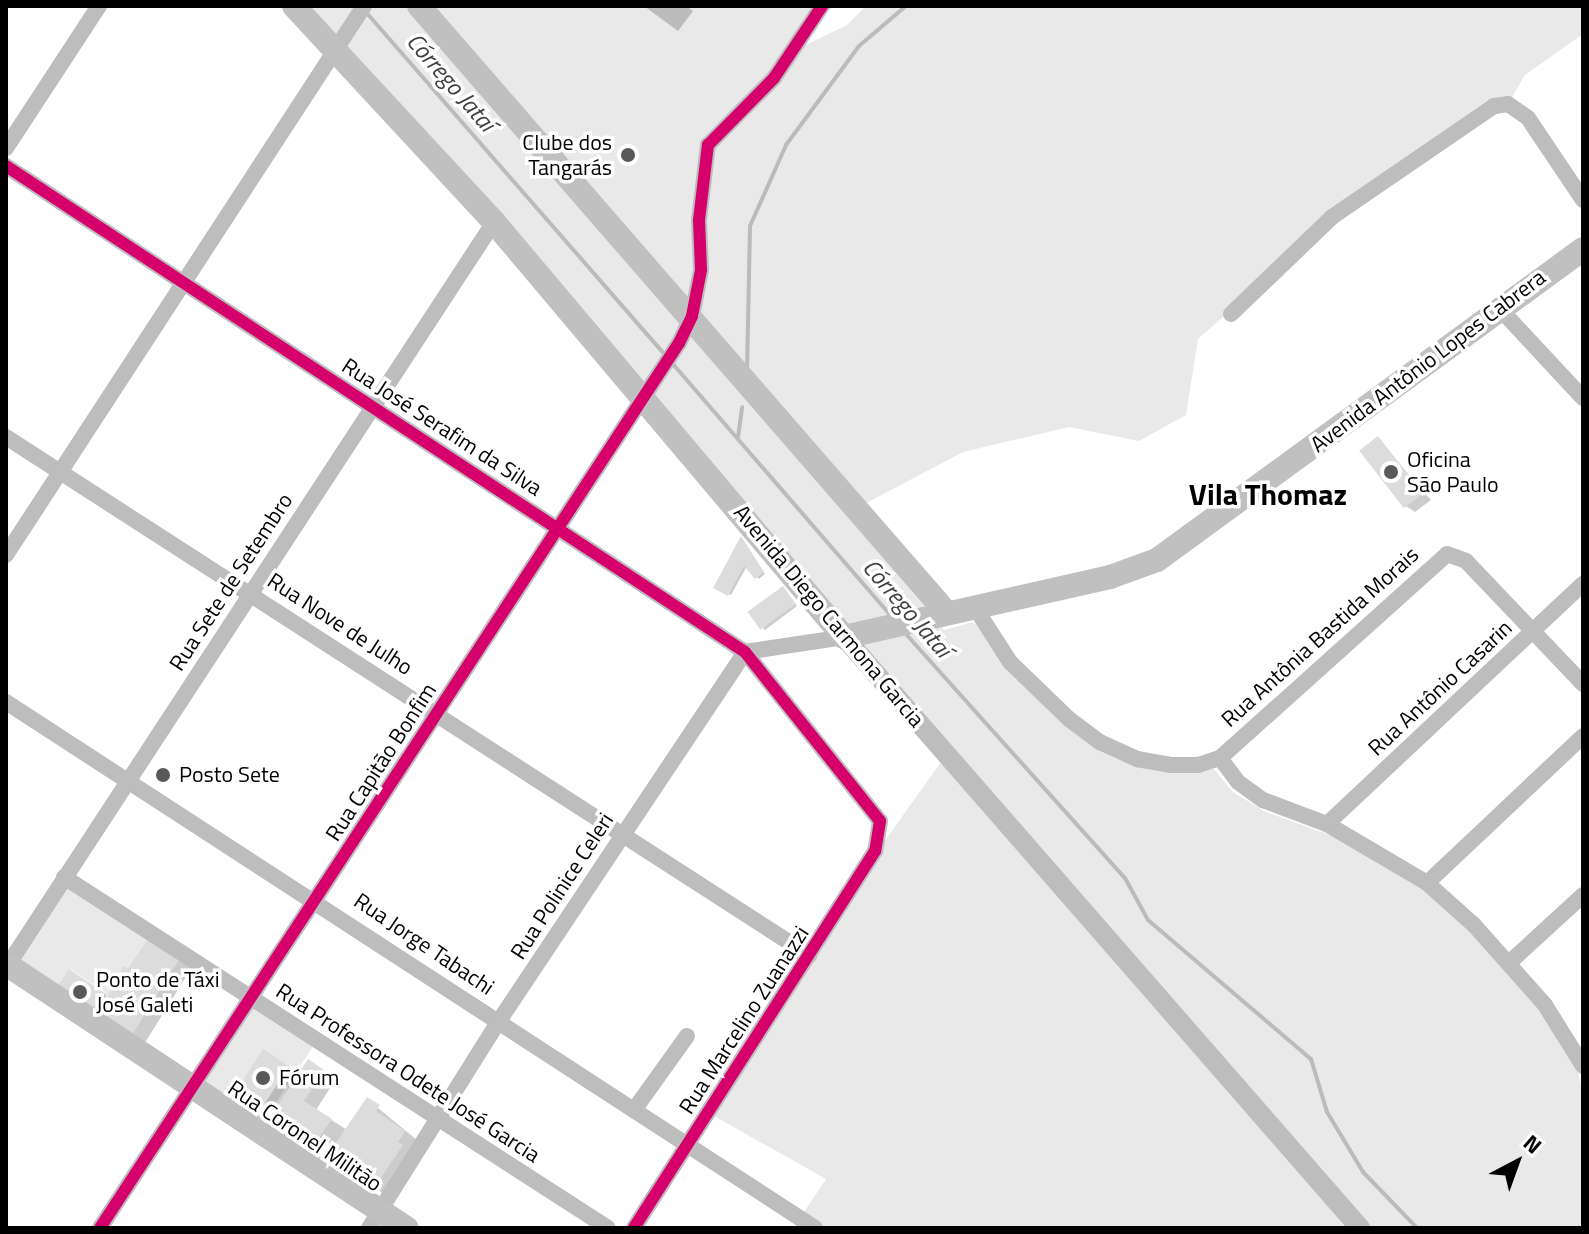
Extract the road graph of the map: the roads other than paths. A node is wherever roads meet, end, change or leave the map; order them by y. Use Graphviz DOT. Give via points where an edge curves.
graph roads {
  1 [pos="99,6"];
  2 [pos="294,6"];
  3 [pos="364,6"];
  4 [pos="419,6"];
  5 [pos="822,6"];
  6 [pos="335,50"];
  7 [pos="6,148"];
  8 [pos="6,166"];
  9 [pos="1583,200"];
  10 [pos="494,222"];
  11 [pos="1581,247"];
  12 [pos="186,285"];
  13 [pos="1500,309"];
  14 [pos="1231,314"];
  15 [pos="692,316"];
  16 [pos="645,396"];
  17 [pos="1583,398"];
  18 [pos="373,405"];
  19 [pos="6,437"];
  20 [pos="60,471"];
  21 [pos="558,528"];
  22 [pos="6,555"];
  23 [pos="1583,584"];
  24 [pos="250,592"];
  25 [pos="974,606"];
  26 [pos="939,614"];
  27 [pos="1533,631"];
  28 [pos="850,635"];
  29 [pos="745,652"];
  30 [pos="1583,684"];
  31 [pos="6,702"];
  32 [pos="437,715"];
  33 [pos="1583,736"];
  34 [pos="1220,758"];
  35 [pos="128,779"];
  36 [pos="1327,824"];
  37 [pos="882,831"];
  38 [pos="623,833"];
  39 [pos="64,877"];
  40 [pos="1427,883"];
  41 [pos="1583,895"];
  42 [pos="316,898"];
  43 [pos="809,955"];
  44 [pos="1509,963"];
  45 [pos="7,966"];
  46 [pos="250,998"];
  47 [pos="499,1021"];
  48 [pos="687,1036"];
  49 [pos="1582,1058"];
  50 [pos="194,1086"];
  51 [pos="634,1110"];
  52 [pos="439,1118"];
  53 [pos="687,1146"];
  54 [pos="375,1219"];
  55 [pos="100,1228"];
  56 [pos="407,1228"];
  57 [pos="608,1228"];
  58 [pos="634,1228"];
  59 [pos="815,1228"];
  60 [pos="1360,1228"];
  1 -- 7 [label="street"];
  2 -- 6 [label="main road, Avenida Diego Carmona Garcia"];
  3 -- 6 [label="street"];
  4 -- 15 [label="main road"];
  5 -- 15 [label="street, Rua Capitão Bonfim" via="774,78 708,145 699,220 701,270"];
  6 -- 10 [label="main road, Avenida Diego Carmona Garcia"];
  6 -- 12 [label="street"];
  8 -- 12 [label="street, Rua José Serafim da Silva"];
  9 -- 14 [label="street" via="1528,118 1508,104 1479,113 1332,217"];
  10 -- 16 [label="main road, Avenida Diego Carmona Garcia"];
  10 -- 18 [label="street, Rua Sete de Setembro"];
  11 -- 13 [label="main road, Avenida Antônio Lopes Cabrera"];
  12 -- 18 [label="street, Rua José Serafim da Silva"];
  12 -- 20 [label="street"];
  13 -- 17 [label="street"];
  13 -- 25 [label="main road, Avenida Antônio Lopes Cabrera" via="1157,560 1110,577"];
  15 -- 16 [label="street, Rua Capitão Bonfim"];
  15 -- 26 [label="main road"];
  16 -- 21 [label="street, Rua Capitão Bonfim"];
  16 -- 28 [label="main road, Avenida Diego Carmona Garcia"];
  18 -- 21 [label="street, Rua José Serafim da Silva"];
  18 -- 24 [label="street, Rua Sete de Setembro"];
  19 -- 20 [label="street, Rua Nove de Julho"];
  20 -- 22 [label="street"];
  20 -- 24 [label="street, Rua Nove de Julho"];
  21 -- 29 [label="street, Rua José Serafim da Silva"];
  21 -- 32 [label="street, Rua Capitão Bonfim"];
  23 -- 27 [label="street, Rua Antônio Casarin"];
  24 -- 32 [label="street, Rua Nove de Julho"];
  24 -- 35 [label="street, Rua Sete de Setembro"];
  25 -- 26 [label="main road, Avenida Antônio Lopes Cabrera"];
  25 -- 34 [label="street" via="1010,662 1100,742 1137,759 1170,765"];
  26 -- 28 [label="main road, Avenida Antônio Lopes Cabrera"];
  27 -- 30 [label="street"];
  27 -- 34 [label="street, Rua Antônia Bastida Morais" via="1466,561 1452,554 1438,559"];
  27 -- 36 [label="street, Rua Antônio Casarin"];
  28 -- 29 [label="street, Avenida Antônio Lopes Cabrera"];
  28 -- 60 [label="street, Avenida Diego Carmona Garcia"];
  29 -- 37 [label="street, Rua José Serafim da Silva" via="875,812"];
  29 -- 38 [label="street, Rua Polinice Celeri"];
  31 -- 35 [label="street, Rua Jorge Tabachi"];
  32 -- 38 [label="street, Rua Nove de Julho"];
  32 -- 42 [label="street, Rua Capitão Bonfim"];
  33 -- 40 [label="street"];
  34 -- 36 [label="street" via="1238,782 1263,800"];
  35 -- 39 [label="street, Rua Sete de Setembro"];
  35 -- 42 [label="street, Rua Jorge Tabachi"];
  36 -- 40 [label="street"];
  37 -- 43 [label="street, Rua Marcelino Zuanazzi" via="875,851"];
  38 -- 43 [label="street, Rua Nove de Julho"];
  38 -- 47 [label="street, Rua Polinice Celeri"];
  39 -- 45 [label="street, Rua Sete de Setembro"];
  39 -- 46 [label="street, Rua Professora Odete José Garcia"];
  40 -- 44 [label="street"];
  41 -- 44 [label="street"];
  42 -- 46 [label="street, Rua Capitão Bonfim"];
  42 -- 47 [label="street, Rua Jorge Tabachi"];
  43 -- 53 [label="street, Rua Marcelino Zuanazzi"];
  44 -- 49 [label="street"];
  45 -- 50 [label="main road, Rua Coronel Militão"];
  46 -- 50 [label="street, Rua Capitão Bonfim"];
  46 -- 52 [label="street, Rua Professora Odete José Garcia"];
  47 -- 51 [label="street, Rua Jorge Tabachi"];
  47 -- 52 [label="street, Rua Polinice Celeri"];
  48 -- 51 [label="street"];
  50 -- 54 [label="main road, Rua Coronel Militão"];
  50 -- 55 [label="street, Rua Capitão Bonfim"];
  51 -- 53 [label="street, Rua Jorge Tabachi"];
  52 -- 54 [label="street, Rua Polinice Celeri"];
  52 -- 57 [label="street, Rua Professora Odete José Garcia"];
  53 -- 58 [label="street, Rua Marcelino Zuanazzi"];
  53 -- 59 [label="street, Rua Jorge Tabachi"];
  54 -- 56 [label="main road, Rua Coronel Militão"];
}
